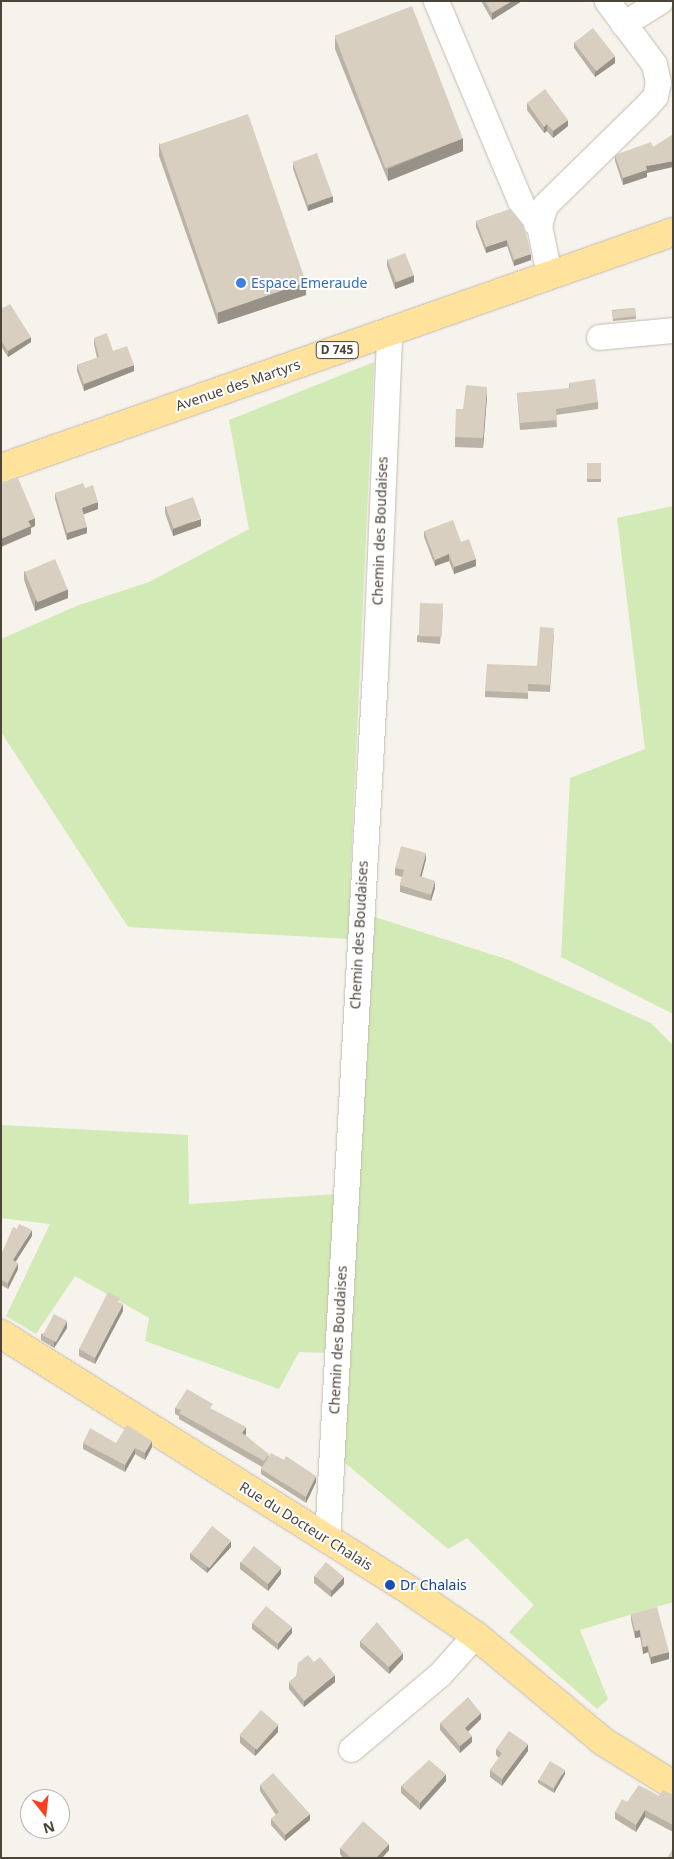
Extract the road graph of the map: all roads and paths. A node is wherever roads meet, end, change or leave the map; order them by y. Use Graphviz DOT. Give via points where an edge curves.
graph roads {
  1 [pos="436,1"];
  2 [pos="607,1"];
  3 [pos="660,1"];
  4 [pos="623,24"];
  5 [pos="666,81"];
  6 [pos="540,225"];
  7 [pos="673,232"];
  8 [pos="549,275"];
  9 [pos="673,330"];
  10 [pos="389,332"];
  11 [pos="599,337"];
  12 [pos="1,468"];
  13 [pos="1,1334"];
  14 [pos="327,1539"];
  15 [pos="475,1635"];
  16 [pos="351,1749"];
  17 [pos="673,1785"];
  1 -- 6 [label="street" via="526,215"];
  2 -- 4 [label="street"];
  3 -- 4 [label="street"];
  4 -- 5 [label="street"];
  5 -- 6 [label="street" via="647,105 545,205"];
  6 -- 8 [label="street"];
  7 -- 8 [label="main road, Avenue des Martyrs / D 745"];
  8 -- 10 [label="main road, Avenue des Martyrs / D 745"];
  9 -- 11 [label="street"];
  10 -- 12 [label="main road, Avenue des Martyrs / D 745"];
  10 -- 14 [label="street, Chemin des Boudaises" via="375,673"];
  13 -- 14 [label="main road, Rue du Docteur Chalais"];
  14 -- 15 [label="main road, Rue du Docteur Chalais"];
  15 -- 16 [label="street" via="440,1674"];
  15 -- 17 [label="main road, Rue du Docteur Chalais" via="604,1742"];
}
